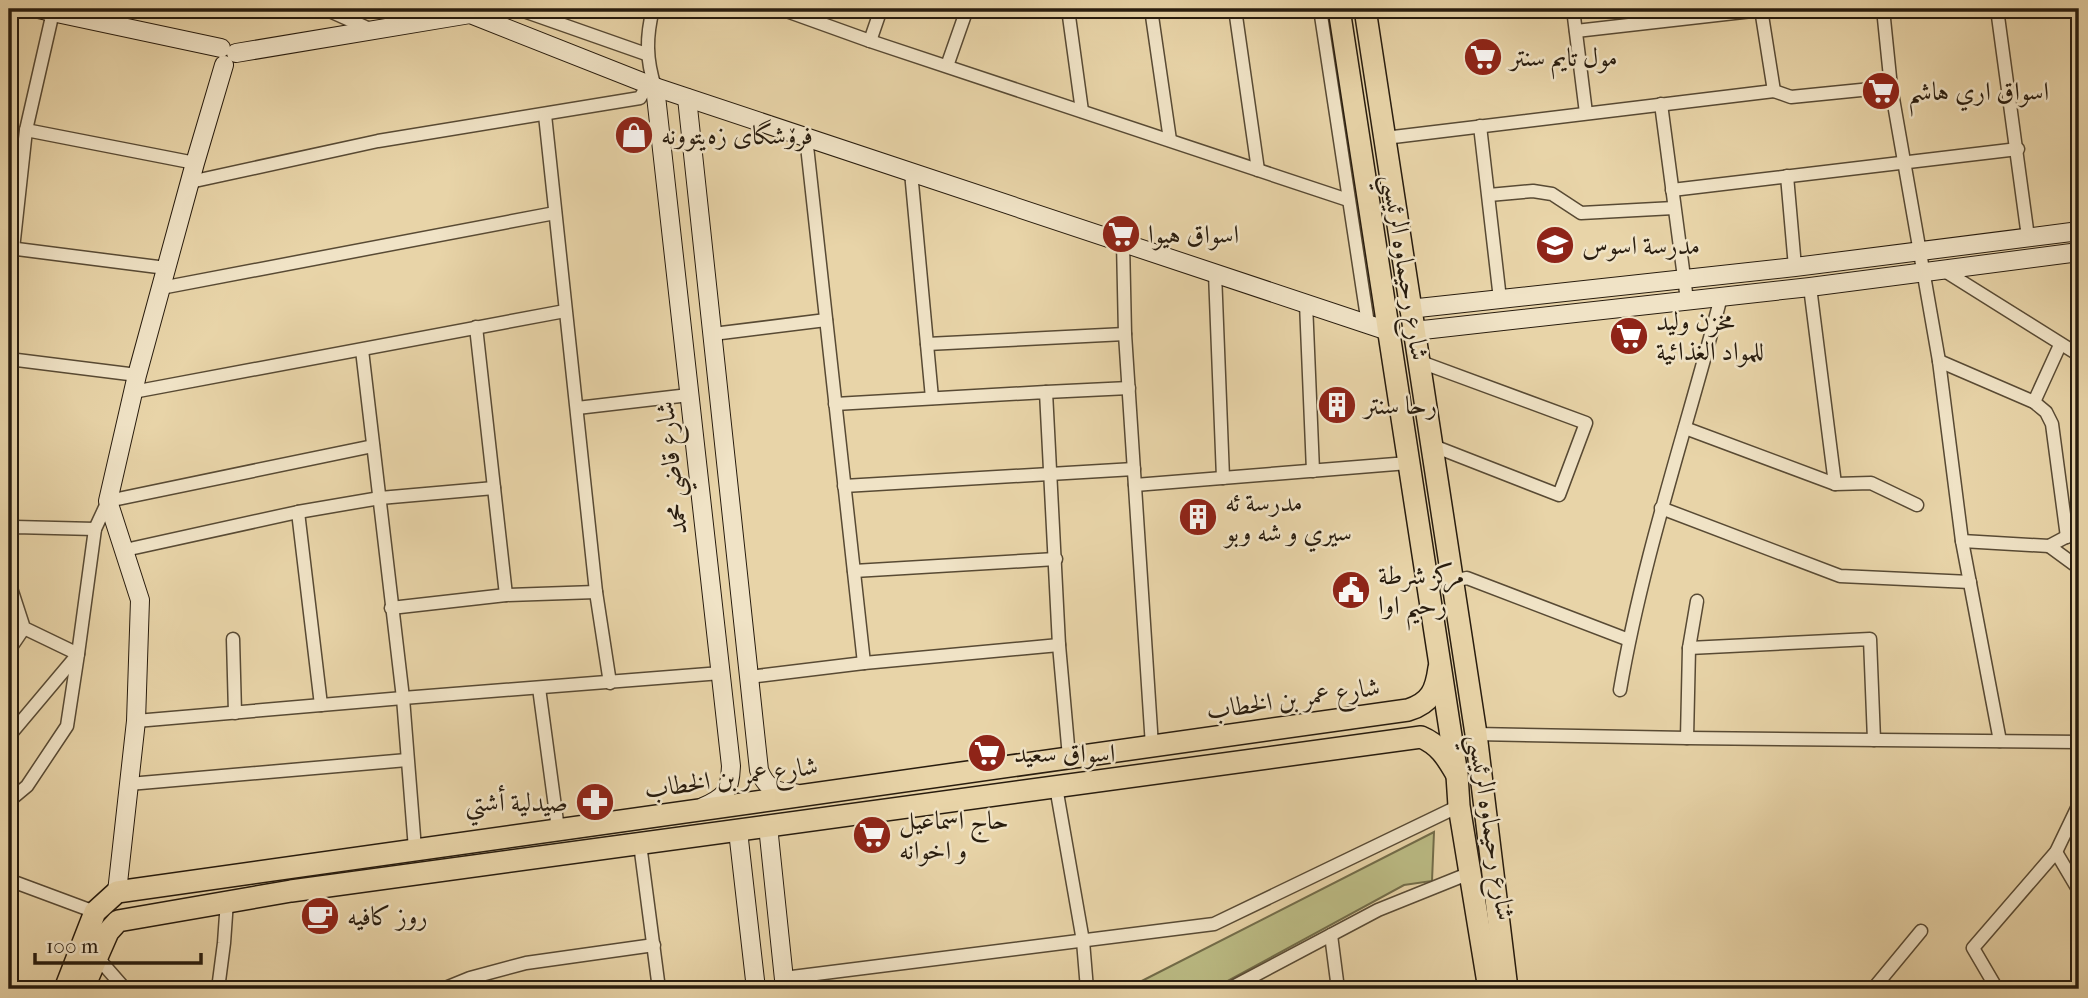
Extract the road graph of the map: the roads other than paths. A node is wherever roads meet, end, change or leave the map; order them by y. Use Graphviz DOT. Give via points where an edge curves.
graph roads {
  1 [pos="325,9"];
  2 [pos="409,9"];
  3 [pos="518,9"];
  4 [pos="653,9"];
  5 [pos="781,9"];
  6 [pos="881,9"];
  7 [pos="967,9"];
  8 [pos="1068,9"];
  9 [pos="1151,9"];
  10 [pos="1235,9"];
  11 [pos="1320,9"];
  12 [pos="1339,9"];
  13 [pos="1365,9"];
  14 [pos="1573,9"];
  15 [pos="1761,9"];
  16 [pos="1883,9"];
  17 [pos="1997,9"];
  18 [pos="45,10"];
  19 [pos="464,11"];
  20 [pos="396,26"];
  21 [pos="372,30"];
  22 [pos="1576,31"];
  23 [pos="870,41"];
  24 [pos="646,54"];
  25 [pos="227,55"];
  26 [pos="947,66"];
  27 [pos="651,85"];
  28 [pos="1891,87"];
  29 [pos="1774,91"];
  30 [pos="687,98"];
  31 [pos="1661,104"];
  32 [pos="1082,111"];
  33 [pos="1586,113"];
  34 [pos="545,115"];
  35 [pos="1480,126"];
  36 [pos="26,130"];
  37 [pos="806,137"];
  38 [pos="1385,138"];
  39 [pos="1170,140"];
  40 [pos="2018,149"];
  41 [pos="1906,162"];
  42 [pos="195,163"];
  43 [pos="1258,170"];
  44 [pos="911,172"];
  45 [pos="1787,176"];
  46 [pos="190,182"];
  47 [pos="1672,190"];
  48 [pos="1489,195"];
  49 [pos="1348,200"];
  50 [pos="1674,208"];
  51 [pos="555,213"];
  52 [pos="2079,230"];
  53 [pos="2028,237"];
  54 [pos="1123,242"];
  55 [pos="11,248"];
  56 [pos="1919,250"];
  57 [pos="2079,252"];
  58 [pos="1795,267"];
  59 [pos="166,268"];
  60 [pos="1932,270"];
  61 [pos="1215,272"];
  62 [pos="1682,279"];
  63 [pos="1810,287"];
  64 [pos="162,288"];
  65 [pos="1721,297"];
  66 [pos="1500,299"];
  67 [pos="1687,300"];
  68 [pos="1306,303"];
  69 [pos="1419,308"];
  70 [pos="565,311"];
  71 [pos="826,320"];
  72 [pos="476,327"];
  73 [pos="1378,327"];
  74 [pos="1424,329"];
  75 [pos="713,334"];
  76 [pos="1125,334"];
  77 [pos="927,344"];
  78 [pos="2060,345"];
  79 [pos="362,350"];
  80 [pos="2079,355"];
  81 [pos="9,359"];
  82 [pos="1418,361"];
  83 [pos="1939,361"];
  84 [pos="135,384"];
  85 [pos="1129,388"];
  86 [pos="1046,392"];
  87 [pos="689,395"];
  88 [pos="932,398"];
  89 [pos="2034,402"];
  90 [pos="835,404"];
  91 [pos="577,408"];
  92 [pos="1685,428"];
  93 [pos="1432,445"];
  94 [pos="373,446"];
  95 [pos="726,459"];
  96 [pos="697,463"];
  97 [pos="1134,469"];
  98 [pos="1409,470"];
  99 [pos="1313,471"];
  100 [pos="1051,474"];
  101 [pos="1436,475"];
  102 [pos="1223,478"];
  103 [pos="1835,484"];
  104 [pos="1135,485"];
  105 [pos="844,486"];
  106 [pos="494,488"];
  107 [pos="380,498"];
  108 [pos="108,501"];
  109 [pos="1917,505"];
  110 [pos="1661,508"];
  111 [pos="1441,511"];
  112 [pos="298,512"];
  113 [pos="1416,515"];
  114 [pos="95,529"];
  115 [pos="2079,530"];
  116 [pos="9,537"];
  117 [pos="2067,537"];
  118 [pos="1962,541"];
  119 [pos="2049,546"];
  120 [pos="125,550"];
  121 [pos="1056,559"];
  122 [pos="2079,568"];
  123 [pos="854,570"];
  124 [pos="1452,581"];
  125 [pos="9,582"];
  126 [pos="1970,582"];
  127 [pos="596,592"];
  128 [pos="506,595"];
  129 [pos="1697,601"];
  130 [pos="391,608"];
  131 [pos="24,628"];
  132 [pos="233,639"];
  133 [pos="1629,639"];
  134 [pos="1059,645"];
  135 [pos="1689,648"];
  136 [pos="9,650"];
  137 [pos="78,654"];
  138 [pos="864,663"];
  139 [pos="1439,668"];
  140 [pos="721,673"];
  141 [pos="749,677"];
  142 [pos="610,683"];
  143 [pos="539,688"];
  144 [pos="1620,690"];
  145 [pos="403,698"];
  146 [pos="321,705"];
  147 [pos="1416,707"];
  148 [pos="235,713"];
  149 [pos="136,721"];
  150 [pos="1269,729"];
  151 [pos="1476,734"];
  152 [pos="9,736"];
  153 [pos="1421,737"];
  154 [pos="1686,738"];
  155 [pos="1874,740"];
  156 [pos="2000,741"];
  157 [pos="2079,741"];
  158 [pos="1152,746"];
  159 [pos="1069,757"];
  160 [pos="1275,757"];
  161 [pos="407,760"];
  162 [pos="965,772"];
  163 [pos="1457,775"];
  164 [pos="129,783"];
  165 [pos="1056,787"];
  166 [pos="809,794"];
  167 [pos="968,799"];
  168 [pos="9,801"];
  169 [pos="2079,804"];
  170 [pos="1459,806"];
  171 [pos="681,812"];
  172 [pos="768,827"];
  173 [pos="558,830"];
  174 [pos="738,831"];
  175 [pos="479,841"];
  176 [pos="640,844"];
  177 [pos="415,849"];
  178 [pos="2056,852"];
  179 [pos="358,858"];
  180 [pos="483,866"];
  181 [pos="1470,873"];
  182 [pos="9,881"];
  183 [pos="362,883"];
  184 [pos="2079,891"];
  185 [pos="117,892"];
  186 [pos="227,901"];
  187 [pos="95,912"];
  188 [pos="1921,931"];
  189 [pos="1331,935"];
  190 [pos="1083,941"];
  191 [pos="653,945"];
  192 [pos="97,957"];
  193 [pos="784,984"];
  194 [pos="65,989"];
  195 [pos="83,989"];
  196 [pos="125,989"];
  197 [pos="218,989"];
  198 [pos="443,989"];
  199 [pos="659,989"];
  200 [pos="756,989"];
  201 [pos="1087,989"];
  202 [pos="1230,989"];
  203 [pos="1338,989"];
  204 [pos="1489,989"];
  205 [pos="1507,989"];
  206 [pos="1873,989"];
  207 [pos="1997,989"];
  1 -- 21 [label="street"];
  2 -- 20 [label="street"];
  3 -- 24 [label="street"];
  4 -- 24 [label="street"];
  5 -- 23 [label="street"];
  6 -- 23 [label="street"];
  7 -- 26 [label="street"];
  8 -- 32 [label="street"];
  9 -- 39 [label="street"];
  10 -- 43 [label="street"];
  11 -- 49 [label="street"];
  12 -- 73 [label="main road, شارع رحيماوه الرئيسي"];
  13 -- 38 [label="main road, شارع رحيماوه الرئيسي"];
  14 -- 22 [label="street"];
  15 -- 22 [label="street"];
  15 -- 29 [label="street"];
  16 -- 28 [label="street"];
  17 -- 40 [label="street"];
  18 -- 25 [label="street"];
  18 -- 36 [label="street"];
  19 -- 20 [label="street"];
  19 -- 27 [label="street"];
  20 -- 21 [label="street"];
  21 -- 25 [label="street"];
  22 -- 33 [label="street"];
  23 -- 26 [label="street"];
  24 -- 27 [label="street"];
  25 -- 42 [label="street"];
  26 -- 32 [label="street"];
  27 -- 30 [label="street"];
  27 -- 34 [label="street" via="640,98"];
  27 -- 87 [label="street, شارع قاضي محمد"];
  28 -- 29 [label="street" via="1791,97"];
  28 -- 41 [label="street"];
  29 -- 31 [label="street"];
  30 -- 37 [label="street"];
  30 -- 75 [label="street"];
  31 -- 33 [label="street"];
  31 -- 47 [label="street"];
  32 -- 39 [label="street"];
  33 -- 35 [label="street"];
  34 -- 46 [label="street" via="379,141"];
  34 -- 51 [label="street"];
  35 -- 38 [label="street"];
  35 -- 48 [label="street"];
  36 -- 42 [label="street"];
  36 -- 55 [label="street"];
  37 -- 44 [label="street"];
  37 -- 71 [label="street"];
  38 -- 69 [label="main road, شارع رحيماوه الرئيسي"];
  39 -- 43 [label="street"];
  40 -- 41 [label="street"];
  40 -- 53 [label="street"];
  41 -- 45 [label="street"];
  41 -- 56 [label="street"];
  42 -- 46 [label="street"];
  43 -- 49 [label="street"];
  44 -- 54 [label="street"];
  44 -- 77 [label="street"];
  45 -- 47 [label="street"];
  45 -- 58 [label="street"];
  46 -- 59 [label="street"];
  47 -- 50 [label="street"];
  48 -- 50 [label="street" via="1543,192 1581,213"];
  48 -- 66 [label="street"];
  49 -- 73 [label="street"];
  50 -- 62 [label="street"];
  51 -- 64 [label="street"];
  51 -- 70 [label="street"];
  52 -- 53 [label="street"];
  53 -- 56 [label="street"];
  54 -- 61 [label="street"];
  54 -- 76 [label="street"];
  55 -- 59 [label="street"];
  56 -- 58 [label="street"];
  56 -- 60 [label="street"];
  57 -- 60 [label="street"];
  58 -- 62 [label="street"];
  59 -- 64 [label="street"];
  60 -- 63 [label="street"];
  60 -- 78 [label="street"];
  60 -- 83 [label="street"];
  61 -- 68 [label="street"];
  61 -- 102 [label="street"];
  62 -- 66 [label="street"];
  62 -- 67 [label="street"];
  63 -- 65 [label="street"];
  63 -- 103 [label="street"];
  64 -- 84 [label="street"];
  65 -- 67 [label="street"];
  65 -- 92 [label="street"];
  66 -- 69 [label="street"];
  67 -- 74 [label="street"];
  68 -- 73 [label="street"];
  68 -- 99 [label="street"];
  69 -- 74 [label="main road, شارع رحيماوه الرئيسي"];
  70 -- 72 [label="street"];
  70 -- 91 [label="street"];
  71 -- 75 [label="street"];
  71 -- 90 [label="street"];
  72 -- 79 [label="street"];
  72 -- 106 [label="street"];
  73 -- 98 [label="main road, شارع رحيماوه الرئيسي"];
  74 -- 82 [label="main road, شارع رحيماوه الرئيسي"];
  75 -- 95 [label="street"];
  76 -- 77 [label="street"];
  76 -- 85 [label="street"];
  77 -- 88 [label="street"];
  78 -- 80 [label="street"];
  78 -- 89 [label="street"];
  79 -- 84 [label="street"];
  79 -- 94 [label="street"];
  81 -- 84 [label="street"];
  82 -- 93 [label="main road, شارع رحيماوه الرئيسي"];
  82 -- 93 [label="street" via="1586,423 1559,495"];
  83 -- 89 [label="street"];
  83 -- 118 [label="street"];
  84 -- 108 [label="street"];
  85 -- 86 [label="street"];
  85 -- 97 [label="street"];
  86 -- 88 [label="street"];
  86 -- 100 [label="street"];
  87 -- 91 [label="street"];
  87 -- 96 [label="street, شارع قاضي محمد"];
  88 -- 90 [label="street"];
  89 -- 117 [label="street" via="2052,424"];
  90 -- 105 [label="street"];
  91 -- 127 [label="street"];
  92 -- 103 [label="street"];
  92 -- 110 [label="street"];
  93 -- 101 [label="main road, شارع رحيماوه الرئيسي"];
  94 -- 107 [label="street"];
  94 -- 108 [label="street"];
  95 -- 96 [label="street"];
  95 -- 141 [label="street"];
  96 -- 140 [label="street, شارع قاضي محمد"];
  97 -- 100 [label="street"];
  97 -- 104 [label="street"];
  98 -- 99 [label="street"];
  98 -- 101 [label="main road" via="1416,487 1423,489"];
  98 -- 113 [label="main road, شارع رحيماوه الرئيسي"];
  99 -- 102 [label="street"];
  100 -- 105 [label="street"];
  100 -- 121 [label="street"];
  101 -- 111 [label="main road, شارع رحيماوه الرئيسي"];
  102 -- 104 [label="street"];
  103 -- 109 [label="street" via="1871,483"];
  104 -- 158 [label="street"];
  105 -- 123 [label="street"];
  106 -- 107 [label="street"];
  106 -- 128 [label="street"];
  107 -- 112 [label="street"];
  107 -- 130 [label="street"];
  108 -- 114 [label="street"];
  108 -- 120 [label="street"];
  110 -- 126 [label="street" via="1840,576"];
  110 -- 133 [label="street"];
  111 -- 113 [label="main road" via="1422,502"];
  111 -- 124 [label="main road, شارع رحيماوه الرئيسي"];
  112 -- 120 [label="street"];
  112 -- 146 [label="street"];
  113 -- 139 [label="main road, شارع رحيماوه الرئيسي"];
  114 -- 116 [label="street" via="15,527"];
  114 -- 137 [label="street"];
  115 -- 117 [label="street"];
  117 -- 119 [label="street"];
  118 -- 119 [label="street"];
  118 -- 126 [label="street"];
  119 -- 122 [label="street"];
  120 -- 149 [label="street" via="140,600"];
  121 -- 123 [label="street"];
  121 -- 134 [label="street"];
  123 -- 138 [label="street"];
  124 -- 133 [label="street" via="1467,578"];
  124 -- 151 [label="main road, شارع رحيماوه الرئيسي"];
  125 -- 131 [label="street"];
  126 -- 156 [label="street"];
  127 -- 128 [label="street"];
  127 -- 142 [label="street"];
  128 -- 130 [label="street"];
  129 -- 135 [label="street"];
  130 -- 145 [label="street"];
  131 -- 136 [label="street"];
  131 -- 137 [label="street"];
  132 -- 148 [label="street"];
  133 -- 144 [label="street"];
  134 -- 138 [label="street"];
  134 -- 159 [label="street"];
  135 -- 154 [label="street"];
  135 -- 155 [label="street" via="1870,639"];
  137 -- 152 [label="street"];
  137 -- 168 [label="street" via="67,726 27,786"];
  138 -- 141 [label="street"];
  139 -- 147 [label="main road, شارع عمر بن الخطاب" via="1435,690"];
  139 -- 163 [label="main road, شارع رحيماوه الرئيسي"];
  140 -- 142 [label="street"];
  140 -- 171 [label="street, شارع قاضي محمد" via="730,783 716,801"];
  141 -- 166 [label="street" via="764,783 784,793"];
  142 -- 143 [label="street"];
  143 -- 145 [label="street"];
  143 -- 173 [label="street"];
  145 -- 146 [label="street"];
  145 -- 161 [label="street"];
  146 -- 148 [label="street"];
  147 -- 150 [label="main road, شارع عمر بن الخطاب"];
  147 -- 153 [label="main road" via="1430,717 1432,727"];
  148 -- 149 [label="street"];
  149 -- 164 [label="street"];
  150 -- 158 [label="main road, شارع عمر بن الخطاب"];
  150 -- 160 [label="main road"];
  151 -- 154 [label="street"];
  151 -- 205 [label="main road, شارع رحيماوه الرئيسي"];
  153 -- 160 [label="main road, شارع عمر بن الخطاب"];
  153 -- 163 [label="main road" via="1444,752"];
  154 -- 155 [label="street"];
  155 -- 156 [label="street"];
  156 -- 157 [label="street"];
  158 -- 159 [label="main road, شارع عمر بن الخطاب"];
  159 -- 162 [label="main road, شارع عمر بن الخطاب"];
  160 -- 165 [label="main road, شارع عمر بن الخطاب"];
  161 -- 164 [label="street"];
  161 -- 177 [label="street"];
  162 -- 166 [label="main road, شارع عمر بن الخطاب"];
  162 -- 167 [label="main road"];
  163 -- 170 [label="main road, شارع رحيماوه الرئيسي"];
  164 -- 185 [label="street"];
  165 -- 167 [label="main road, شارع عمر بن الخطاب"];
  165 -- 190 [label="street"];
  166 -- 171 [label="main road, شارع عمر بن الخطاب"];
  167 -- 172 [label="main road, شارع عمر بن الخطاب"];
  169 -- 178 [label="street"];
  170 -- 181 [label="main road, شارع رحيماوه الرئيسي"];
  170 -- 190 [label="street" via="1214,923"];
  171 -- 173 [label="main road, شارع عمر بن الخطاب"];
  172 -- 174 [label="main road, شارع عمر بن الخطاب"];
  172 -- 193 [label="street"];
  173 -- 175 [label="main road, شارع عمر بن الخطاب"];
  174 -- 176 [label="main road, شارع عمر بن الخطاب"];
  174 -- 200 [label="street"];
  175 -- 177 [label="main road, شارع عمر بن الخطاب"];
  175 -- 180 [label="main road"];
  176 -- 180 [label="main road, شارع عمر بن الخطاب"];
  176 -- 191 [label="street"];
  177 -- 179 [label="main road, شارع عمر بن الخطاب"];
  178 -- 184 [label="street"];
  178 -- 207 [label="street" via="1973,948"];
  179 -- 183 [label="main road"];
  179 -- 185 [label="main road, شارع عمر بن الخطاب"];
  180 -- 183 [label="main road, شارع عمر بن الخطاب"];
  181 -- 189 [label="street" via="1395,902"];
  181 -- 204 [label="main road, شارع رحيماوه الرئيسي"];
  182 -- 187 [label="street"];
  183 -- 186 [label="main road, شارع عمر بن الخطاب"];
  185 -- 187 [label="main road"];
  186 -- 192 [label="main road, شارع عمر بن الخطاب" via="118,921"];
  186 -- 197 [label="street"];
  187 -- 194 [label="main road"];
  188 -- 206 [label="street"];
  189 -- 202 [label="street"];
  189 -- 203 [label="street"];
  190 -- 193 [label="street"];
  190 -- 201 [label="street"];
  191 -- 198 [label="street" via="526,963"];
  191 -- 199 [label="street"];
  192 -- 195 [label="main road, شارع عمر بن الخطاب"];
  192 -- 196 [label="street"];
}
